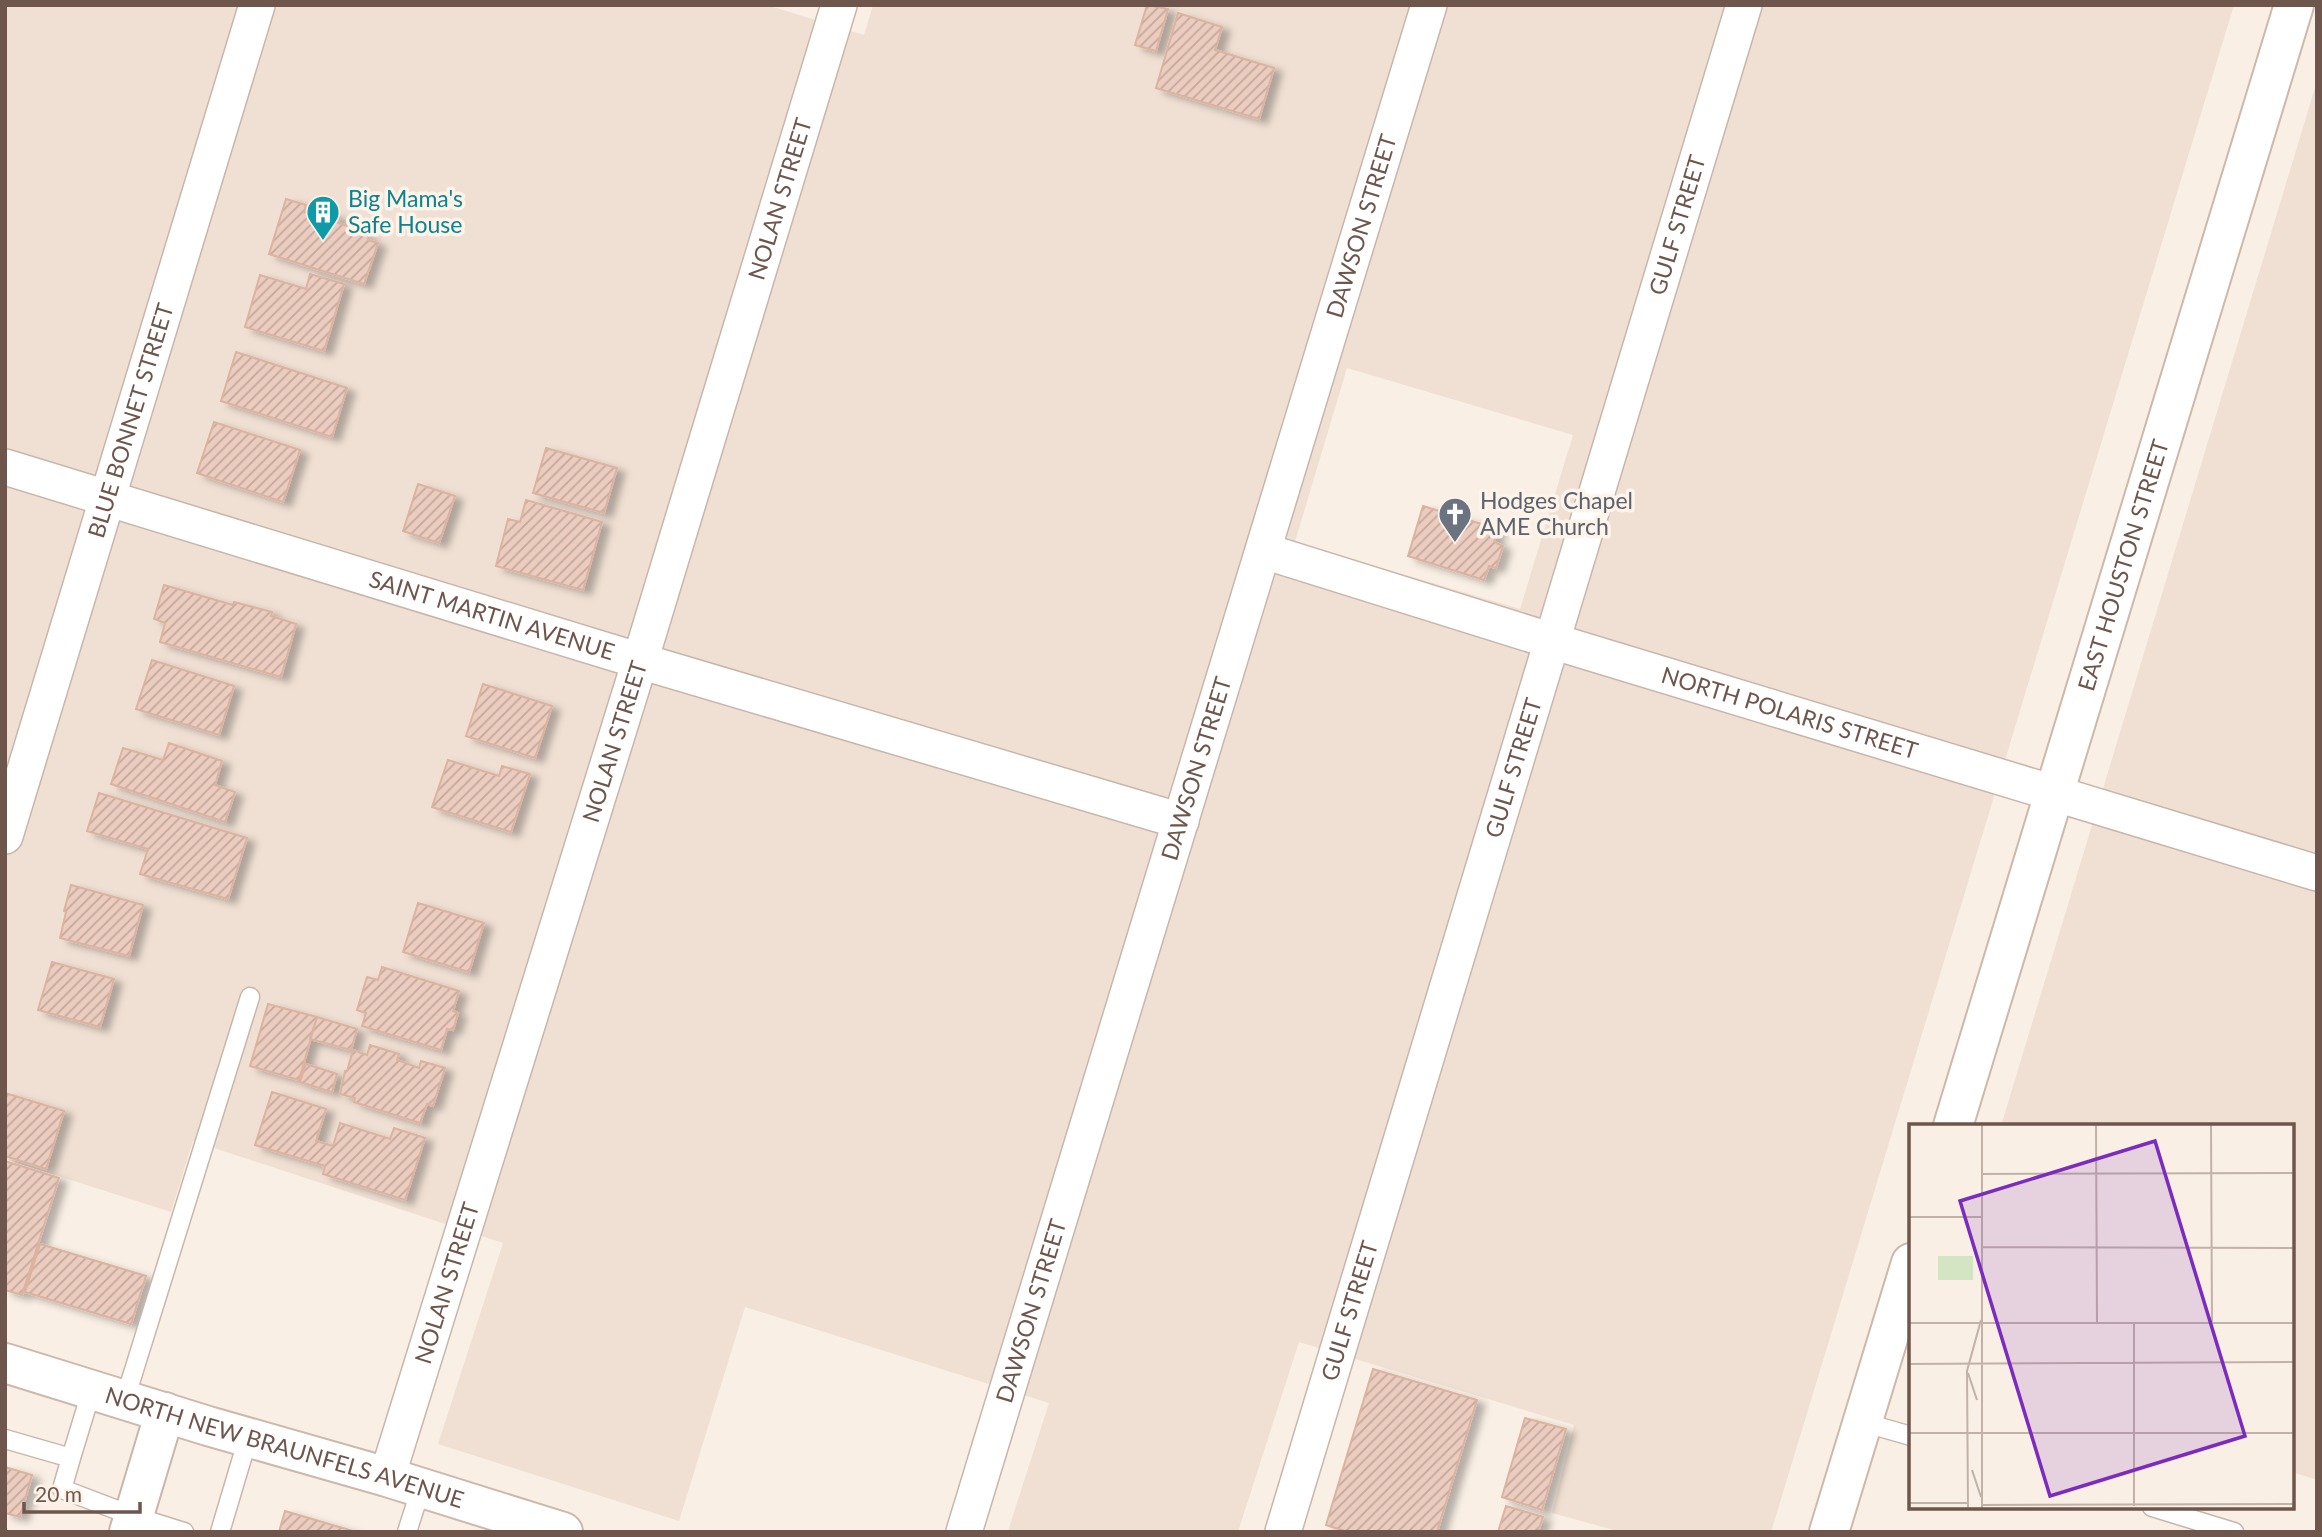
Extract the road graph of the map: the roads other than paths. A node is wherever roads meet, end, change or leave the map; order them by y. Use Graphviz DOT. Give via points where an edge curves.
graph roads {
  1 [pos="257,5"];
  2 [pos="839,5"];
  3 [pos="1429,5"];
  4 [pos="1744,5"];
  5 [pos="2294,5"];
  6 [pos="5,467"];
  7 [pos="107,497"];
  8 [pos="1264,551"];
  9 [pos="1552,641"];
  10 [pos="640,661"];
  11 [pos="2054,794"];
  12 [pos="1181,821"];
  13 [pos="5,836"];
  14 [pos="2317,873"];
  15 [pos="250,997"];
  16 [pos="1954,1124"];
  17 [pos="1909,1269"];
  18 [pos="5,1363"];
  19 [pos="109,1394"];
  20 [pos="165,1412"];
  21 [pos="1862,1422"];
  22 [pos="1909,1435"];
  23 [pos="248,1438"];
  24 [pos="5,1439"];
  25 [pos="71,1458"];
  26 [pos="404,1482"];
  27 [pos="2159,1509"];
  28 [pos="131,1524"];
  29 [pos="184,1532"];
  30 [pos="220,1532"];
  31 [pos="407,1532"];
  32 [pos="563,1532"];
  33 [pos="964,1532"];
  34 [pos="1283,1532"];
  35 [pos="1829,1532"];
  36 [pos="2234,1532"];
  1 -- 7 [label="street, BLUE BONNET STREET"];
  2 -- 10 [label="street, NOLAN STREET"];
  3 -- 8 [label="street, DAWSON STREET"];
  4 -- 9 [label="street, GULF STREET"];
  5 -- 11 [label="main road, EAST HOUSTON STREET"];
  6 -- 7 [label="street, SAINT MARTIN AVENUE"];
  7 -- 10 [label="street, SAINT MARTIN AVENUE"];
  7 -- 13 [label="street, BLUE BONNET STREET"];
  8 -- 9 [label="street, NORTH POLARIS STREET"];
  8 -- 12 [label="street, DAWSON STREET"];
  9 -- 11 [label="street, NORTH POLARIS STREET"];
  9 -- 34 [label="street, GULF STREET"];
  10 -- 12 [label="street, SAINT MARTIN AVENUE"];
  10 -- 26 [label="street, NOLAN STREET"];
  11 -- 14 [label="street, NORTH POLARIS STREET"];
  11 -- 16 [label="main road, EAST HOUSTON STREET"];
  12 -- 33 [label="street, DAWSON STREET"];
  15 -- 19 [label="lane"];
  17 -- 21 [label="main road"];
  18 -- 19 [label="main road, NORTH NEW BRAUNFELS AVENUE"];
  19 -- 20 [label="main road, NORTH NEW BRAUNFELS AVENUE"];
  19 -- 25 [label="lane"];
  20 -- 23 [label="main road, NORTH NEW BRAUNFELS AVENUE"];
  20 -- 28 [label="main road"];
  21 -- 22 [label="lane"];
  21 -- 35 [label="main road"];
  23 -- 26 [label="main road, NORTH NEW BRAUNFELS AVENUE"];
  23 -- 30 [label="lane"];
  24 -- 25 [label="lane"];
  25 -- 28 [label="lane" via="62,1489"];
  26 -- 31 [label="lane"];
  26 -- 32 [label="main road, NORTH NEW BRAUNFELS AVENUE"];
  27 -- 36 [label="lane"];
  28 -- 29 [label="lane"];
}
